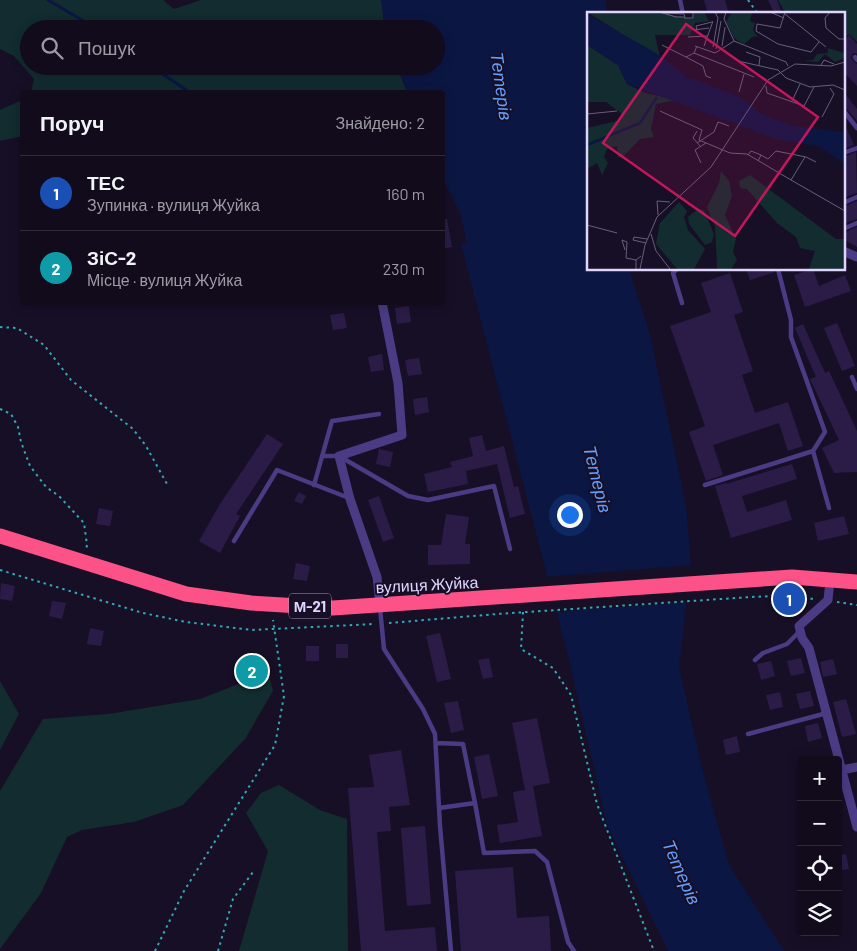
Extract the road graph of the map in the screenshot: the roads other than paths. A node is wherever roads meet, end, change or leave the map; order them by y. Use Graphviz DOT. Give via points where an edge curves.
graph roads {
  1 [pos="844,111"];
  2 [pos="850,118"];
  3 [pos="844,121"];
  4 [pos="857,128"];
  5 [pos="857,148"];
  6 [pos="844,153"];
  7 [pos="857,197"];
  8 [pos="844,203"];
  9 [pos="857,223"];
  10 [pos="844,229"];
  11 [pos="844,251"];
  12 [pos="857,257"];
  13 [pos="676,270"];
  14 [pos="778,270"];
  15 [pos="682,303"];
  16 [pos="383,305"];
  17 [pos="852,377"];
  18 [pos="857,389"];
  19 [pos="379,414"];
  20 [pos="813,451"];
  21 [pos="322,456"];
  22 [pos="339,456"];
  23 [pos="314,485"];
  24 [pos="705,486"];
  25 [pos="350,499"];
  26 [pos="828,508"];
  27 [pos="3,537"];
  28 [pos="234,541"];
  29 [pos="510,549"];
  30 [pos="830,580"];
  31 [pos="857,582"];
  32 [pos="380,604"];
  33 [pos="800,631"];
  34 [pos="755,660"];
  35 [pos="827,713"];
  36 [pos="748,734"];
  37 [pos="436,743"];
  38 [pos="838,756"];
  39 [pos="857,768"];
  40 [pos="842,770"];
  41 [pos="475,803"];
  42 [pos="439,808"];
  43 [pos="857,827"];
  44 [pos="451,951"];
  45 [pos="574,951"];
  1 -- 2 [label="lane"];
  2 -- 3 [label="lane"];
  2 -- 4 [label="lane"];
  5 -- 6 [label="lane"];
  7 -- 8 [label="lane"];
  9 -- 10 [label="lane"];
  11 -- 12 [label="street"];
  13 -- 15 [label="lane" via="673,273"];
  14 -- 20 [label="lane" via="791,320 791,337 825,432"];
  16 -- 22 [label="street" via="398,383 402,436"];
  17 -- 18 [label="lane"];
  19 -- 21 [label="lane" via="332,421"];
  20 -- 24 [label="lane"];
  20 -- 26 [label="lane"];
  21 -- 22 [label="lane"];
  21 -- 23 [label="lane"];
  22 -- 25 [label="street"];
  22 -- 29 [label="lane" via="408,496 428,500 494,486"];
  23 -- 25 [label="lane"];
  23 -- 28 [label="lane" via="277,470"];
  25 -- 32 [label="street" via="377,577"];
  27 -- 32 [label="highway, вулиця Жуйка / М-21" via="186,594 251,603 333,608"];
  30 -- 31 [label="highway, вулиця Жуйка / М-21"];
  30 -- 32 [label="highway, вулиця Жуйка / М-21" via="792,577"];
  30 -- 33 [label="street" via="828,600 799,626"];
  32 -- 37 [label="lane" via="384,649 423,709"];
  33 -- 34 [label="lane" via="787,644 763,653"];
  33 -- 35 [label="street"];
  35 -- 36 [label="lane"];
  35 -- 38 [label="street"];
  37 -- 41 [label="lane" via="462,744"];
  37 -- 42 [label="lane"];
  39 -- 40 [label="street"];
  40 -- 43 [label="street"];
  41 -- 42 [label="lane"];
  41 -- 45 [label="lane" via="484,853 535,850 547,862 568,942"];
  42 -- 44 [label="lane"];
}
